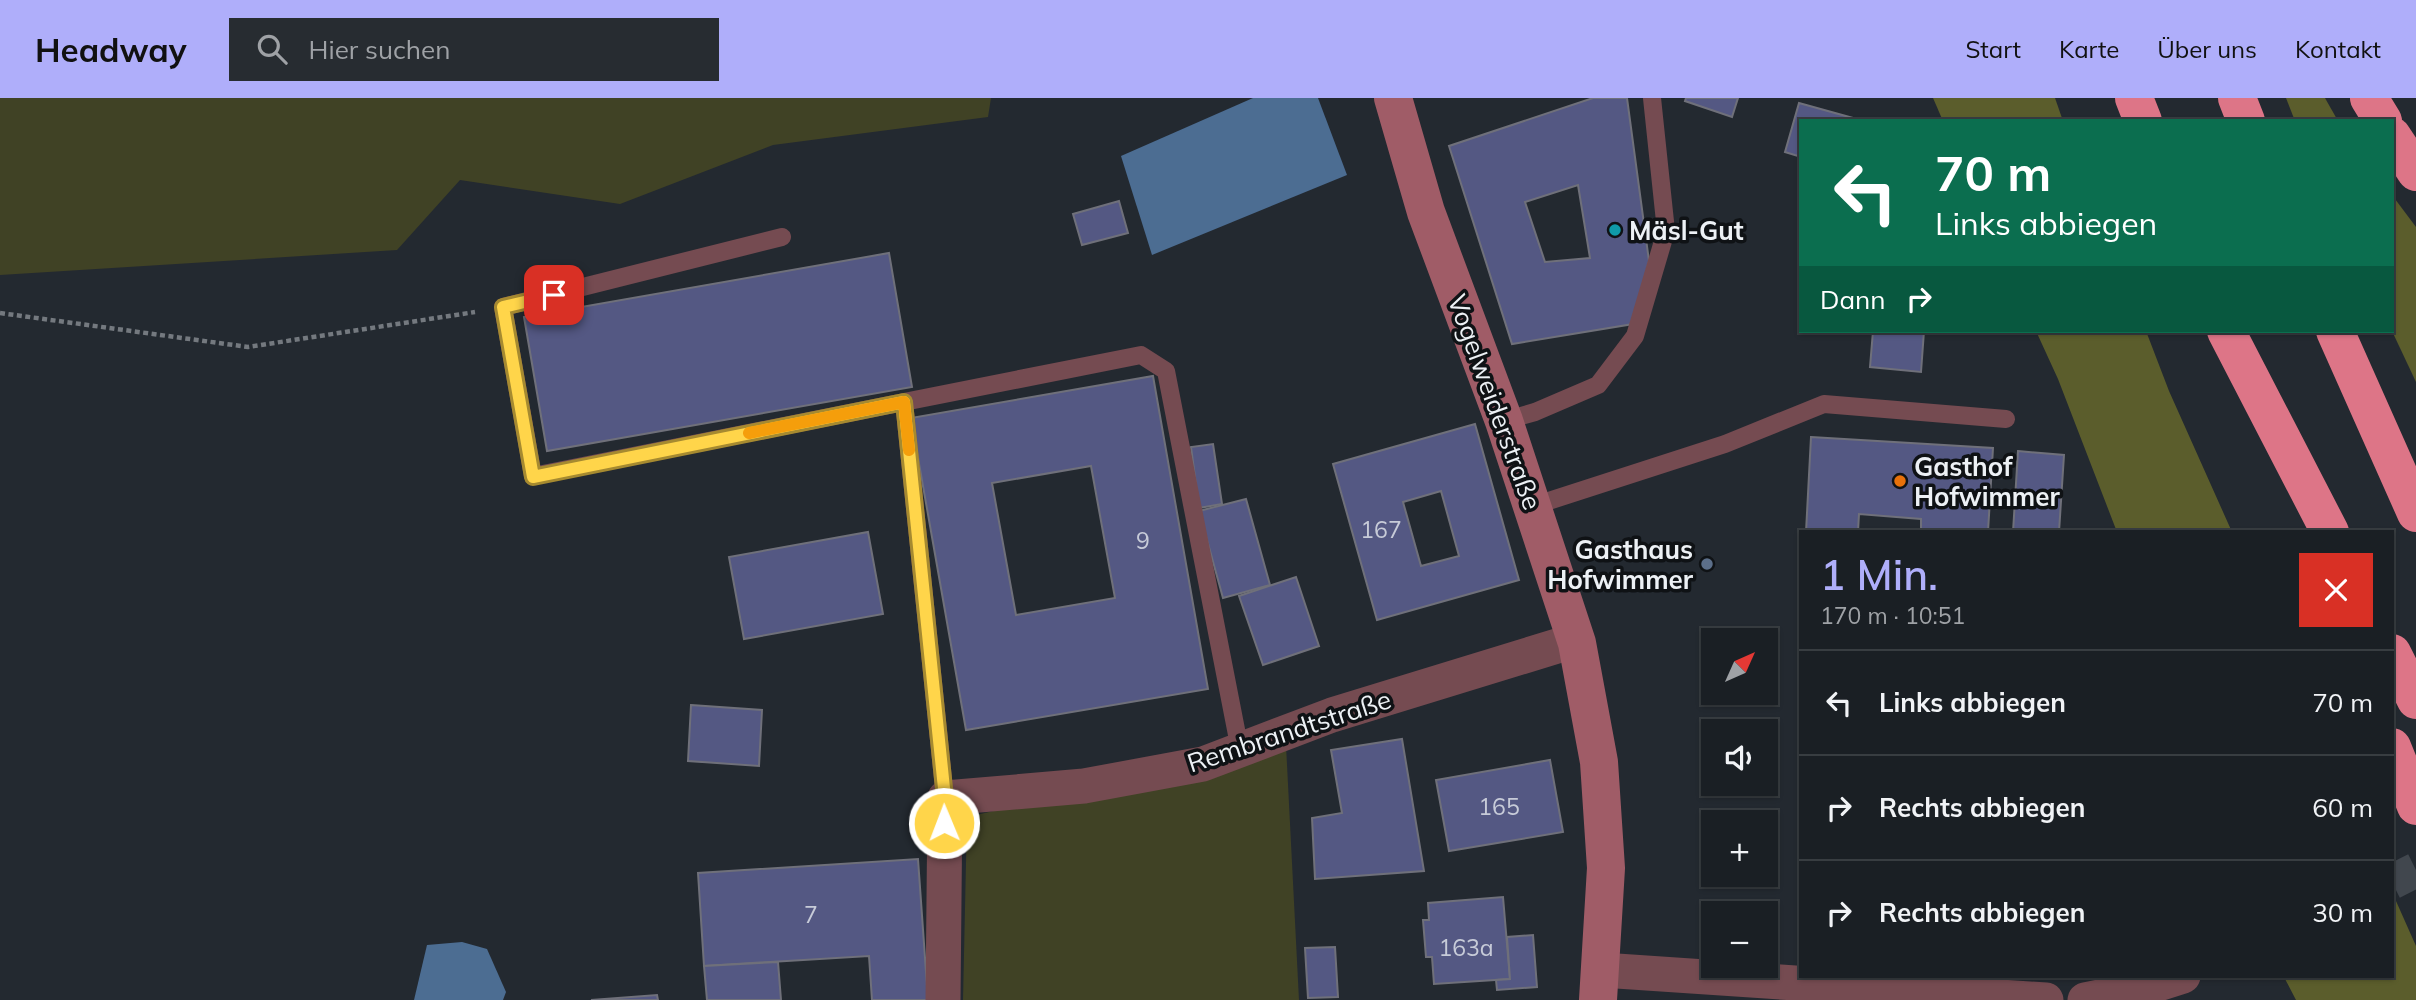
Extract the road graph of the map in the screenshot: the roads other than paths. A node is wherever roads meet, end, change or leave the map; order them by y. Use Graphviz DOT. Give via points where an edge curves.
graph roads {
  1 [pos="1393,98"];
  2 [pos="1652,98"];
  3 [pos="2134,98"];
  4 [pos="2237,98"];
  5 [pos="2369,98"];
  6 [pos="2142,119"];
  7 [pos="2245,119"];
  8 [pos="2382,119"];
  9 [pos="2394,139"];
  10 [pos="2416,172"];
  11 [pos="782,237"];
  12 [pos="2226,333"];
  13 [pos="2226,333"];
  14 [pos="2336,333"];
  15 [pos="904,402"];
  16 [pos="2006,419"];
  17 [pos="1504,421"];
  18 [pos="1533,506"];
  19 [pos="2416,513"];
  20 [pos="2305,530"];
  21 [pos="2329,530"];
  22 [pos="1577,643"];
  23 [pos="2394,657"];
  24 [pos="2416,699"];
  25 [pos="1240,750"];
  26 [pos="2394,752"];
  27 [pos="945,798"];
  28 [pos="2416,806"];
  29 [pos="2177,978"];
  30 [pos="1600,985"];
  31 [pos="943,1000"];
  32 [pos="2046,1000"];
  33 [pos="2085,1000"];
  1 -- 17 [label="main road, Vogelweiderstraße" via="1426,212"];
  2 -- 17 [label="lane" via="1666,231 1634,336 1598,385"];
  3 -- 6 [label="highway"];
  4 -- 7 [label="highway"];
  5 -- 8 [label="highway"];
  9 -- 10 [label="highway"];
  11 -- 15 [label="lane" via="503,307 533,477"];
  12 -- 20 [label="highway"];
  13 -- 21 [label="highway"];
  14 -- 19 [label="highway"];
  15 -- 25 [label="lane" via="1141,355 1166,371"];
  15 -- 27 [label="lane"];
  16 -- 18 [label="lane" via="1824,404 1725,444"];
  17 -- 18 [label="main road, Vogelweiderstraße"];
  18 -- 22 [label="main road, Vogelweiderstraße"];
  22 -- 25 [label="street, Rembrandtstraße" via="1332,715"];
  22 -- 30 [label="main road, Vogelweiderstraße" via="1599,761 1606,868"];
  23 -- 24 [label="highway"];
  25 -- 27 [label="street, Rembrandtstraße" via="1203,764 1084,786"];
  26 -- 28 [label="highway"];
  27 -- 31 [label="street"];
  29 -- 33 [label="street"];
  30 -- 32 [label="street"];
}
